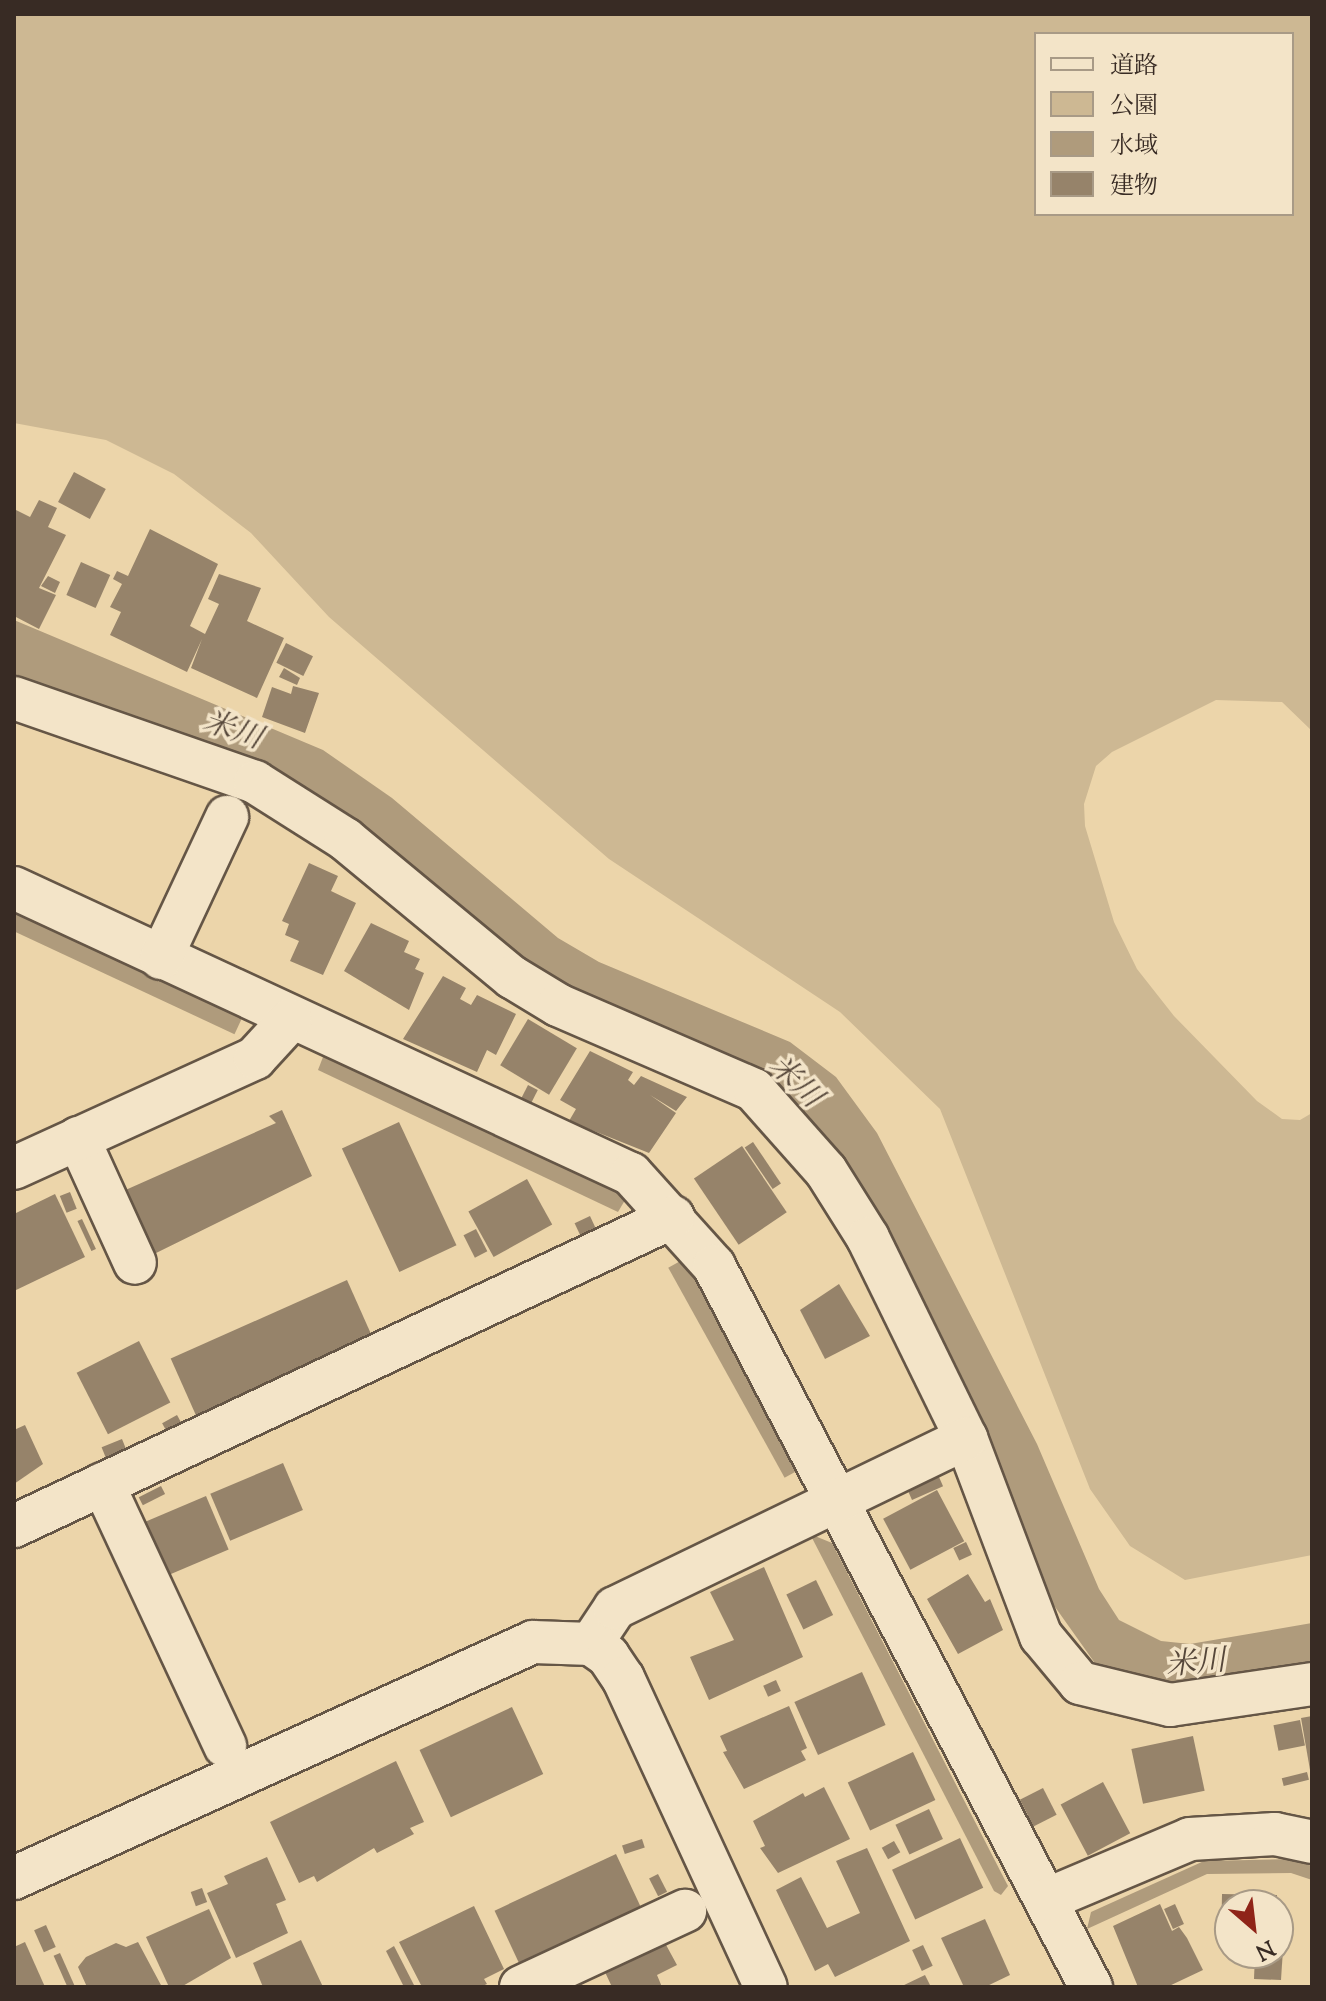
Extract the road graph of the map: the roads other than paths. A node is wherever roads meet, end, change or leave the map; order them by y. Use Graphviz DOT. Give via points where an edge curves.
graph roads {
  1 [pos="14,698"];
  2 [pos="227,817"];
  3 [pos="14,888"];
  4 [pos="161,958"];
  5 [pos="290,1020"];
  6 [pos="78,1138"];
  7 [pos="14,1168"];
  8 [pos="673,1217"];
  9 [pos="135,1263"];
  10 [pos="966,1438"];
  11 [pos="103,1484"];
  12 [pos="836,1497"];
  13 [pos="14,1526"];
  14 [pos="591,1644"];
  15 [pos="1312,1684"];
  16 [pos="225,1746"];
  17 [pos="1312,1842"];
  18 [pos="14,1878"];
  19 [pos="1048,1899"];
  20 [pos="685,1911"];
  21 [pos="521,1987"];
  22 [pos="766,1987"];
  23 [pos="1091,1987"];
  1 -- 10 [label="street" via="255,782 345,839 512,977 558,1005 754,1090 826,1171 868,1238"];
  2 -- 4 [label="street"];
  3 -- 4 [label="street"];
  4 -- 5 [label="street"];
  5 -- 6 [label="street" via="255,1058"];
  5 -- 8 [label="street" via="631,1174"];
  6 -- 7 [label="street"];
  6 -- 9 [label="street"];
  8 -- 11 [label="street"];
  8 -- 12 [label="street" via="714,1266"];
  10 -- 12 [label="street"];
  10 -- 15 [label="street" via="1041,1636 1080,1683 1170,1705"];
  11 -- 13 [label="street"];
  11 -- 16 [label="street"];
  12 -- 14 [label="street" via="615,1608"];
  12 -- 19 [label="street"];
  14 -- 18 [label="street" via="533,1642"];
  14 -- 22 [label="street" via="623,1678"];
  17 -- 19 [label="street" via="1275,1834 1190,1839"];
  19 -- 23 [label="street"];
  20 -- 21 [label="street"];
}
